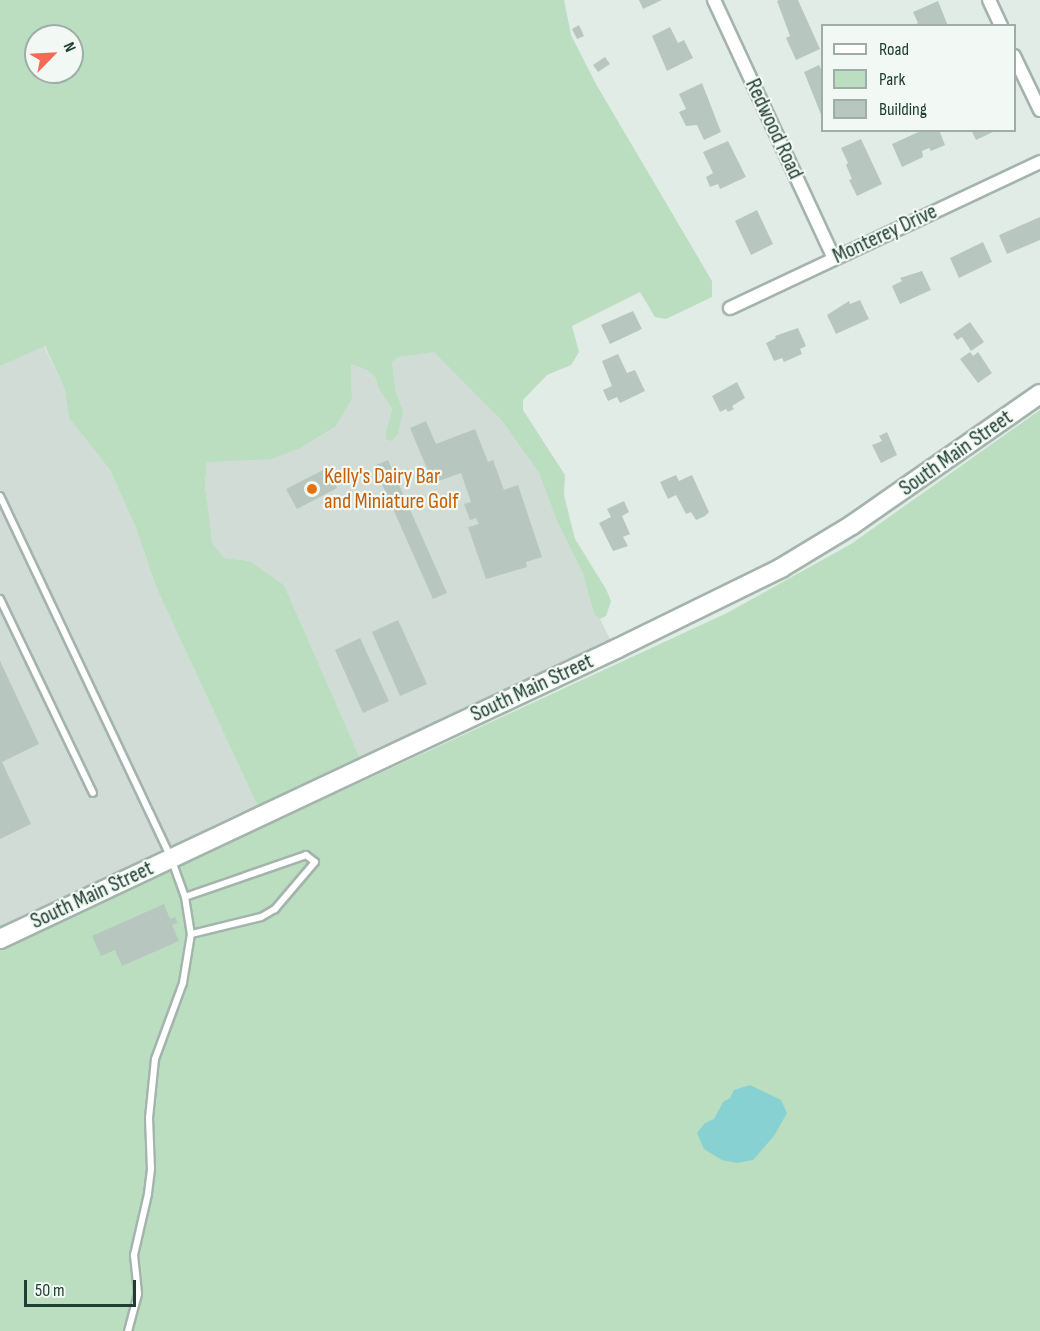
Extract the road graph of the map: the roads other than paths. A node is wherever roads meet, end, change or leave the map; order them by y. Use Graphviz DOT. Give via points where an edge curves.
graph roads {
  1 [pos="714,0"];
  2 [pos="989,0"];
  3 [pos="999,24"];
  4 [pos="1016,60"];
  5 [pos="1040,110"];
  6 [pos="1040,162"];
  7 [pos="834,258"];
  8 [pos="730,308"];
  9 [pos="1040,394"];
  10 [pos="0,496"];
  11 [pos="0,599"];
  12 [pos="93,793"];
  13 [pos="171,858"];
  14 [pos="185,897"];
  15 [pos="191,934"];
  16 [pos="0,939"];
  17 [pos="128,1331"];
  1 -- 7 [label="street, Redwood Road"];
  2 -- 3 [label="street"];
  4 -- 5 [label="street"];
  6 -- 7 [label="street, Monterey Drive"];
  7 -- 8 [label="street, Monterey Drive"];
  9 -- 13 [label="street, South Main Street" via="852,525 780,568"];
  10 -- 13 [label="lane"];
  11 -- 12 [label="lane"];
  13 -- 14 [label="lane"];
  13 -- 16 [label="street, South Main Street"];
  14 -- 15 [label="lane"];
  14 -- 15 [label="lane" via="306,855 315,862 268,914"];
  15 -- 17 [label="lane" via="183,983 155,1059 149,1118 151,1169 134,1255 138,1294"];
}
